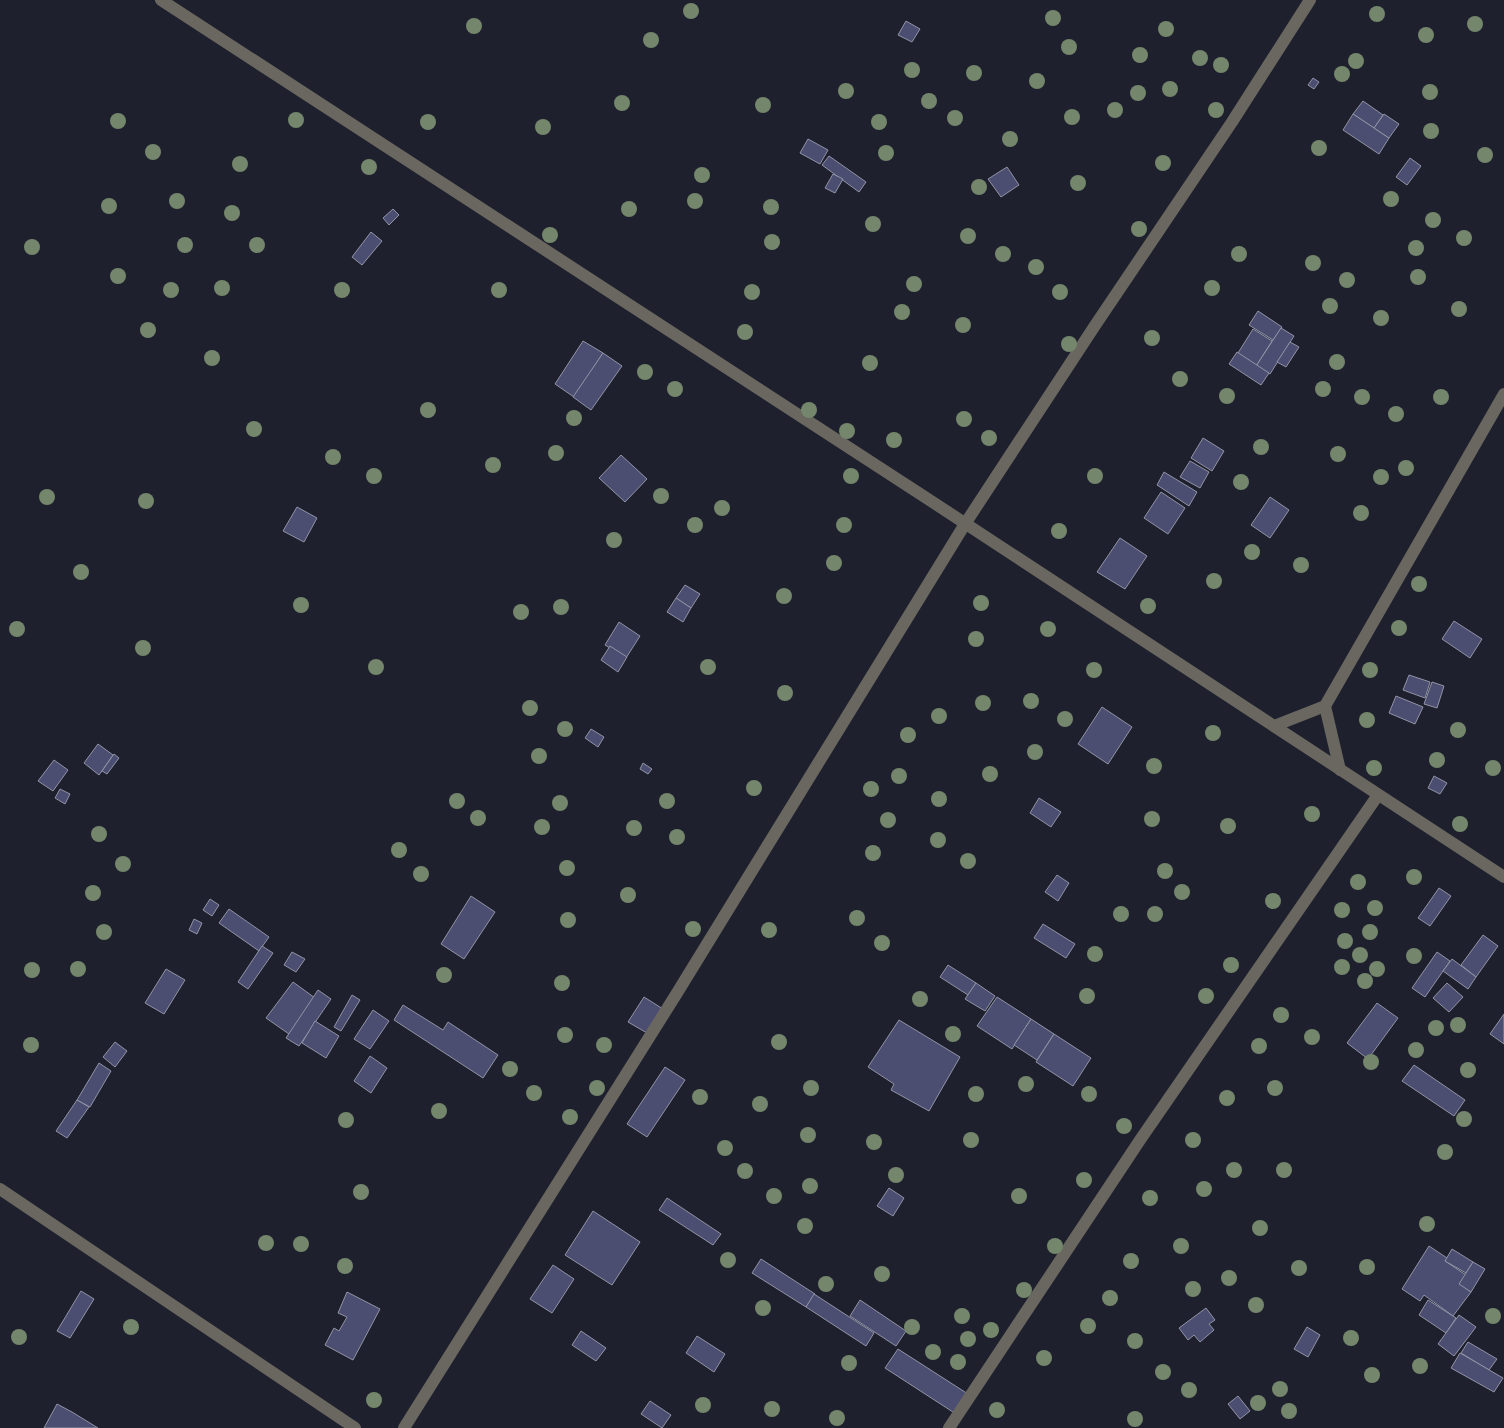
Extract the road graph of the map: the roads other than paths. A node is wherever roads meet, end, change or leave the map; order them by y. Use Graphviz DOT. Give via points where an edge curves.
graph roads {
  1 [pos="161,0"];
  2 [pos="1310,0"];
  3 [pos="1504,394"];
  4 [pos="966,524"];
  5 [pos="1325,706"];
  6 [pos="1274,726"];
  7 [pos="1340,770"];
  8 [pos="1378,795"];
  9 [pos="1504,878"];
  10 [pos="0,1189"];
  11 [pos="355,1428"];
  12 [pos="404,1428"];
  13 [pos="949,1428"];
  1 -- 4 [label="street"];
  2 -- 4 [label="street"];
  3 -- 5 [label="street"];
  4 -- 6 [label="street"];
  4 -- 12 [label="street"];
  5 -- 6 [label="street"];
  5 -- 7 [label="street"];
  6 -- 7 [label="street"];
  7 -- 8 [label="street"];
  8 -- 9 [label="street"];
  8 -- 13 [label="street" via="1140,1140"];
  10 -- 11 [label="street"];
}
